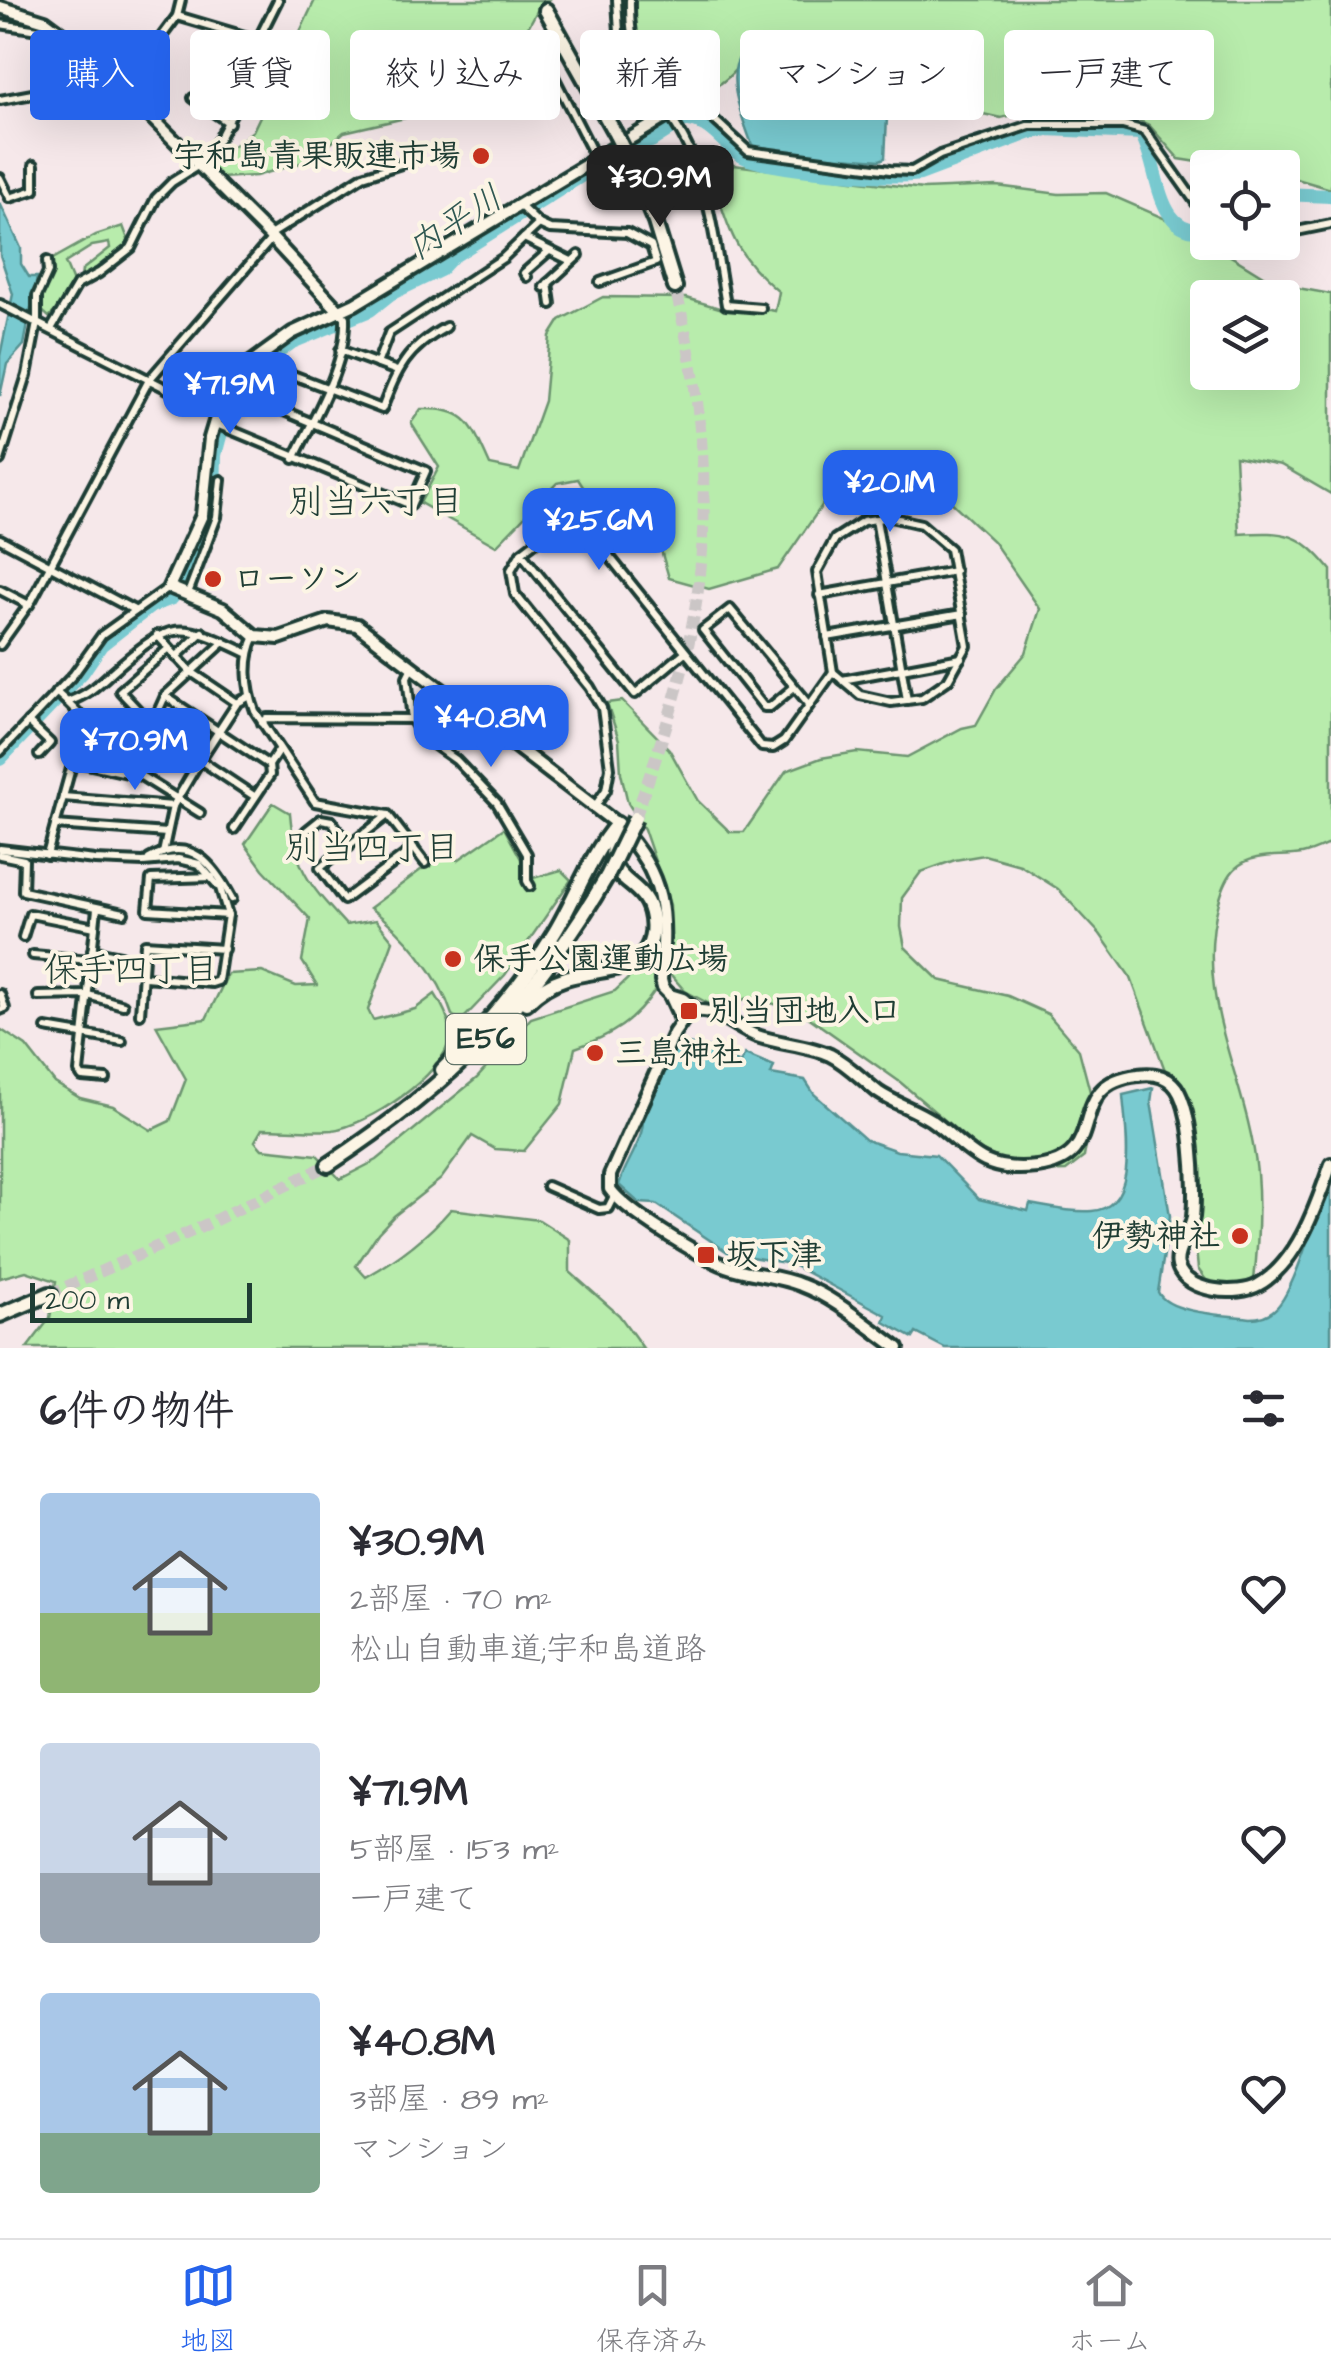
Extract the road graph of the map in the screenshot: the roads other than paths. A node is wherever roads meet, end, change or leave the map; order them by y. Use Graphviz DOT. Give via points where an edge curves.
graph roads {
  1 [pos="180,0"];
  2 [pos="278,0"];
  3 [pos="617,0"];
  4 [pos="630,0"];
  5 [pos="2,6"];
  6 [pos="546,10"];
  7 [pos="177,16"];
  8 [pos="0,24"];
  9 [pos="31,30"];
  10 [pos="61,30"];
  11 [pos="167,30"];
  12 [pos="224,30"];
  13 [pos="263,30"];
  14 [pos="619,30"];
  15 [pos="633,30"];
  16 [pos="560,87"];
  17 [pos="30,94"];
  18 [pos="0,100"];
  19 [pos="154,120"];
  20 [pos="224,120"];
  21 [pos="231,120"];
  22 [pos="658,120"];
  23 [pos="674,120"];
  24 [pos="715,120"];
  25 [pos="229,124"];
  26 [pos="596,158"];
  27 [pos="417,160"];
  28 [pos="34,165"];
  29 [pos="199,165"];
  30 [pos="0,178"];
  31 [pos="1190,194"];
  32 [pos="521,207"];
  33 [pos="537,221"];
  34 [pos="1331,224"];
  35 [pos="1300,230"];
  36 [pos="270,237"];
  37 [pos="524,238"];
  38 [pos="549,251"];
  39 [pos="579,255"];
  40 [pos="47,261"];
  41 [pos="571,261"];
  42 [pos="527,277"];
  43 [pos="600,282"];
  44 [pos="675,286"];
  45 [pos="0,304"];
  46 [pos="551,304"];
  47 [pos="761,308"];
  48 [pos="342,314"];
  49 [pos="34,321"];
  50 [pos="446,327"];
  51 [pos="50,329"];
  52 [pos="340,350"];
  53 [pos="377,364"];
  54 [pos="397,371"];
  55 [pos="149,380"];
  56 [pos="328,387"];
  57 [pos="258,400"];
  58 [pos="272,406"];
  59 [pos="217,421"];
  60 [pos="311,423"];
  61 [pos="294,459"];
  62 [pos="0,460"];
  63 [pos="222,480"];
  64 [pos="876,519"];
  65 [pos="0,539"];
  66 [pos="521,554"];
  67 [pos="51,566"];
  68 [pos="954,571"];
  69 [pos="887,583"];
  70 [pos="0,590"];
  71 [pos="177,592"];
  72 [pos="819,594"];
  73 [pos="29,606"];
  74 [pos="134,610"];
  75 [pos="962,614"];
  76 [pos="895,626"];
  77 [pos="202,632"];
  78 [pos="158,635"];
  79 [pos="254,636"];
  80 [pos="827,638"];
  81 [pos="224,642"];
  82 [pos="0,645"];
  83 [pos="168,649"];
  84 [pos="685,652"];
  85 [pos="249,654"];
  86 [pos="176,657"];
  87 [pos="962,658"];
  88 [pos="412,667"];
  89 [pos="902,669"];
  90 [pos="190,671"];
  91 [pos="834,672"];
  92 [pos="842,680"];
  93 [pos="793,688"];
  94 [pos="165,696"];
  95 [pos="250,696"];
  96 [pos="61,697"];
  97 [pos="907,700"];
  98 [pos="236,704"];
  99 [pos="810,704"];
  100 [pos="412,719"];
  101 [pos="262,723"];
  102 [pos="31,725"];
  103 [pos="152,725"];
  104 [pos="219,732"];
  105 [pos="100,736"];
  106 [pos="280,749"];
  107 [pos="0,752"];
  108 [pos="39,755"];
  109 [pos="200,760"];
  110 [pos="269,765"];
  111 [pos="254,796"];
  112 [pos="63,797"];
  113 [pos="174,802"];
  114 [pos="594,807"];
  115 [pos="200,812"];
  116 [pos="388,815"];
  117 [pos="635,818"];
  118 [pos="617,824"];
  119 [pos="55,826"];
  120 [pos="234,829"];
  121 [pos="306,831"];
  122 [pos="167,834"];
  123 [pos="350,846"];
  124 [pos="414,848"];
  125 [pos="0,852"];
  126 [pos="162,853"];
  127 [pos="46,856"];
  128 [pos="143,862"];
  129 [pos="424,862"];
  130 [pos="212,877"];
  131 [pos="530,886"];
  132 [pos="232,899"];
  133 [pos="97,909"];
  134 [pos="124,912"];
  135 [pos="228,915"];
  136 [pos="95,927"];
  137 [pos="24,936"];
  138 [pos="225,949"];
  139 [pos="92,950"];
  140 [pos="33,955"];
  141 [pos="120,956"];
  142 [pos="90,960"];
  143 [pos="144,978"];
  144 [pos="0,994"];
  145 [pos="88,995"];
  146 [pos="670,995"];
  147 [pos="38,996"];
  148 [pos="122,1005"];
  149 [pos="0,1010"];
  150 [pos="696,1010"];
  151 [pos="140,1014"];
  152 [pos="681,1018"];
  153 [pos="46,1028"];
  154 [pos="85,1033"];
  155 [pos="490,1035"];
  156 [pos="122,1041"];
  157 [pos="106,1079"];
  158 [pos="379,1132"];
  159 [pos="1331,1164"];
  160 [pos="328,1165"];
  161 [pos="547,1186"];
  162 [pos="614,1196"];
  163 [pos="50,1294"];
  164 [pos="0,1319"];
  165 [pos="898,1348"];
  1 -- 7 [label="street"];
  2 -- 13 [label="street"];
  3 -- 14 [label="street"];
  4 -- 15 [label="street"];
  5 -- 10 [label="street"];
  6 -- 44 [label="highway, bridge" via="630,163"];
  7 -- 11 [label="street"];
  7 -- 12 [label="street"];
  8 -- 9 [label="street"];
  16 -- 26 [label="street"];
  17 -- 18 [label="street"];
  19 -- 29 [label="street"];
  20 -- 25 [label="street"];
  21 -- 25 [label="street"];
  22 -- 26 [label="street"];
  23 -- 47 [label="street" via="704,186 726,305"];
  24 -- 31 [label="street" via="748,151 912,171 1030,125 1137,127"];
  25 -- 29 [label="street"];
  26 -- 32 [label="street"];
  27 -- 36 [label="street" via="362,176"];
  28 -- 30 [label="street" via="34,190 10,198"];
  29 -- 36 [label="street"];
  29 -- 51 [label="street" via="163,190 131,248 77,285"];
  32 -- 33 [label="street"];
  32 -- 48 [label="street"];
  33 -- 37 [label="street"];
  33 -- 43 [label="street" via="550,229 627,234 651,246 656,262"];
  34 -- 35 [label="street"];
  36 -- 48 [label="street"];
  36 -- 55 [label="street"];
  37 -- 38 [label="street"];
  37 -- 53 [label="street" via="389,333"];
  38 -- 41 [label="street"];
  38 -- 42 [label="street"];
  39 -- 41 [label="street"];
  40 -- 49 [label="street"];
  41 -- 46 [label="street" via="546,285"];
  45 -- 49 [label="street"];
  48 -- 52 [label="street"];
  48 -- 59 [label="street" via="292,333 247,364 226,388"];
  49 -- 51 [label="street"];
  49 -- 62 [label="street" via="27,375"];
  50 -- 54 [label="street" via="408,353"];
  51 -- 55 [label="street"];
  52 -- 53 [label="street"];
  52 -- 56 [label="street"];
  53 -- 54 [label="street"];
  54 -- 56 [label="street" via="382,409"];
  55 -- 59 [label="street"];
  55 -- 67 [label="street"];
  56 -- 58 [label="street" via="285,372"];
  56 -- 60 [label="street"];
  57 -- 58 [label="street"];
  58 -- 60 [label="street"];
  59 -- 61 [label="street"];
  59 -- 71 [label="street" via="202,516"];
  60 -- 61 [label="street"];
  60 -- 61 [label="street" via="426,471 411,505"];
  63 -- 71 [label="street" via="217,517"];
  64 -- 68 [label="street" via="921,524 950,549"];
  64 -- 69 [label="street"];
  64 -- 72 [label="street" via="834,539 817,572"];
  65 -- 67 [label="street"];
  66 -- 84 [label="street" via="564,520 582,523"];
  66 -- 84 [label="street" via="634,694"];
  66 -- 114 [label="street" via="511,570 515,594 602,708 610,779"];
  67 -- 73 [label="street"];
  67 -- 74 [label="street"];
  68 -- 69 [label="street"];
  68 -- 75 [label="street"];
  69 -- 72 [label="street"];
  69 -- 76 [label="street"];
  70 -- 73 [label="street"];
  71 -- 74 [label="street"];
  71 -- 79 [label="street" via="223,609"];
  72 -- 80 [label="street"];
  73 -- 82 [label="street"];
  74 -- 96 [label="street" via="102,635"];
  75 -- 76 [label="street"];
  75 -- 87 [label="street"];
  76 -- 80 [label="street"];
  76 -- 89 [label="street"];
  77 -- 78 [label="street"];
  77 -- 81 [label="street"];
  77 -- 86 [label="street"];
  78 -- 83 [label="street"];
  78 -- 96 [label="street" via="85,697"];
  79 -- 85 [label="street"];
  79 -- 88 [label="street" via="280,638 316,623 343,622 366,631"];
  80 -- 91 [label="street"];
  81 -- 85 [label="street"];
  81 -- 90 [label="street"];
  83 -- 86 [label="street"];
  83 -- 103 [label="street" via="120,691"];
  84 -- 99 [label="street" via="762,747 780,746"];
  85 -- 95 [label="street"];
  86 -- 90 [label="street"];
  87 -- 89 [label="street"];
  87 -- 97 [label="street" via="948,680"];
  88 -- 100 [label="street"];
  88 -- 114 [label="street"];
  89 -- 92 [label="street"];
  89 -- 97 [label="street"];
  90 -- 94 [label="street"];
  90 -- 98 [label="street"];
  91 -- 92 [label="street"];
  91 -- 99 [label="street"];
  92 -- 97 [label="street" via="860,695"];
  93 -- 93 [label="street" via="764,707 703,630 730,609"];
  93 -- 99 [label="street"];
  94 -- 103 [label="street"];
  94 -- 104 [label="street"];
  95 -- 98 [label="street"];
  95 -- 101 [label="street"];
  96 -- 102 [label="street"];
  96 -- 105 [label="street"];
  98 -- 104 [label="street"];
  100 -- 101 [label="street"];
  100 -- 131 [label="street" via="422,736 497,803 526,854"];
  101 -- 106 [label="street"];
  102 -- 107 [label="street"];
  102 -- 108 [label="street" via="50,743"];
  103 -- 109 [label="street"];
  104 -- 109 [label="street"];
  104 -- 110 [label="street"];
  106 -- 110 [label="street"];
  106 -- 116 [label="street" via="315,802"];
  109 -- 111 [label="street"];
  109 -- 113 [label="street"];
  110 -- 111 [label="street" via="270,775"];
  111 -- 120 [label="street"];
  112 -- 113 [label="street"];
  112 -- 113 [label="street" via="74,761 141,776"];
  112 -- 119 [label="street"];
  113 -- 115 [label="street"];
  113 -- 122 [label="street"];
  114 -- 118 [label="street"];
  116 -- 123 [label="street"];
  116 -- 124 [label="street"];
  117 -- 155 [label="highway, E56, bridge" via="552,962"];
  118 -- 146 [label="street" via="659,889 665,918 661,980"];
  118 -- 155 [label="highway" via="612,866 649,907 647,948 610,972 551,984"];
  118 -- 158 [label="highway" via="552,937 496,1012"];
  119 -- 122 [label="street"];
  119 -- 127 [label="street"];
  121 -- 123 [label="street" via="332,821"];
  122 -- 126 [label="street"];
  123 -- 124 [label="street" via="320,868 344,900"];
  124 -- 129 [label="street"];
  125 -- 127 [label="street"];
  125 -- 133 [label="street" via="24,860 23,891"];
  126 -- 128 [label="street"];
  126 -- 132 [label="street" via="203,857"];
  127 -- 128 [label="street"];
  128 -- 130 [label="street" via="190,860"];
  130 -- 135 [label="street"];
  130 -- 135 [label="street" via="150,879 148,910"];
  133 -- 134 [label="street"];
  133 -- 136 [label="street"];
  135 -- 138 [label="street"];
  136 -- 137 [label="street" via="30,914"];
  136 -- 139 [label="street"];
  138 -- 143 [label="street" via="218,981"];
  138 -- 143 [label="street" via="146,944"];
  139 -- 141 [label="street"];
  139 -- 142 [label="street"];
  140 -- 142 [label="street"];
  142 -- 145 [label="street"];
  143 -- 151 [label="street"];
  144 -- 149 [label="street"];
  145 -- 147 [label="street"];
  145 -- 148 [label="street"];
  145 -- 154 [label="street"];
  146 -- 150 [label="street"];
  146 -- 152 [label="street"];
  150 -- 152 [label="street"];
  150 -- 159 [label="street" via="757,1036 827,1054 1000,1167 1067,1158 1084,1136 1100,1088 1118,1078 1158,1074 1175,1085 1188,1126 1194,1215 1178,1268 1203,1287 1241,1293 1284,1263 1309,1224"];
  152 -- 162 [label="street" via="610,1175"];
  153 -- 154 [label="street"];
  154 -- 156 [label="street"];
  154 -- 157 [label="street" via="82,1077"];
  155 -- 158 [label="highway, E56"];
  158 -- 160 [label="highway, E56"];
  161 -- 162 [label="street" via="599,1210"];
  162 -- 165 [label="street" via="716,1262 818,1292"];
  163 -- 164 [label="highway"];
}
